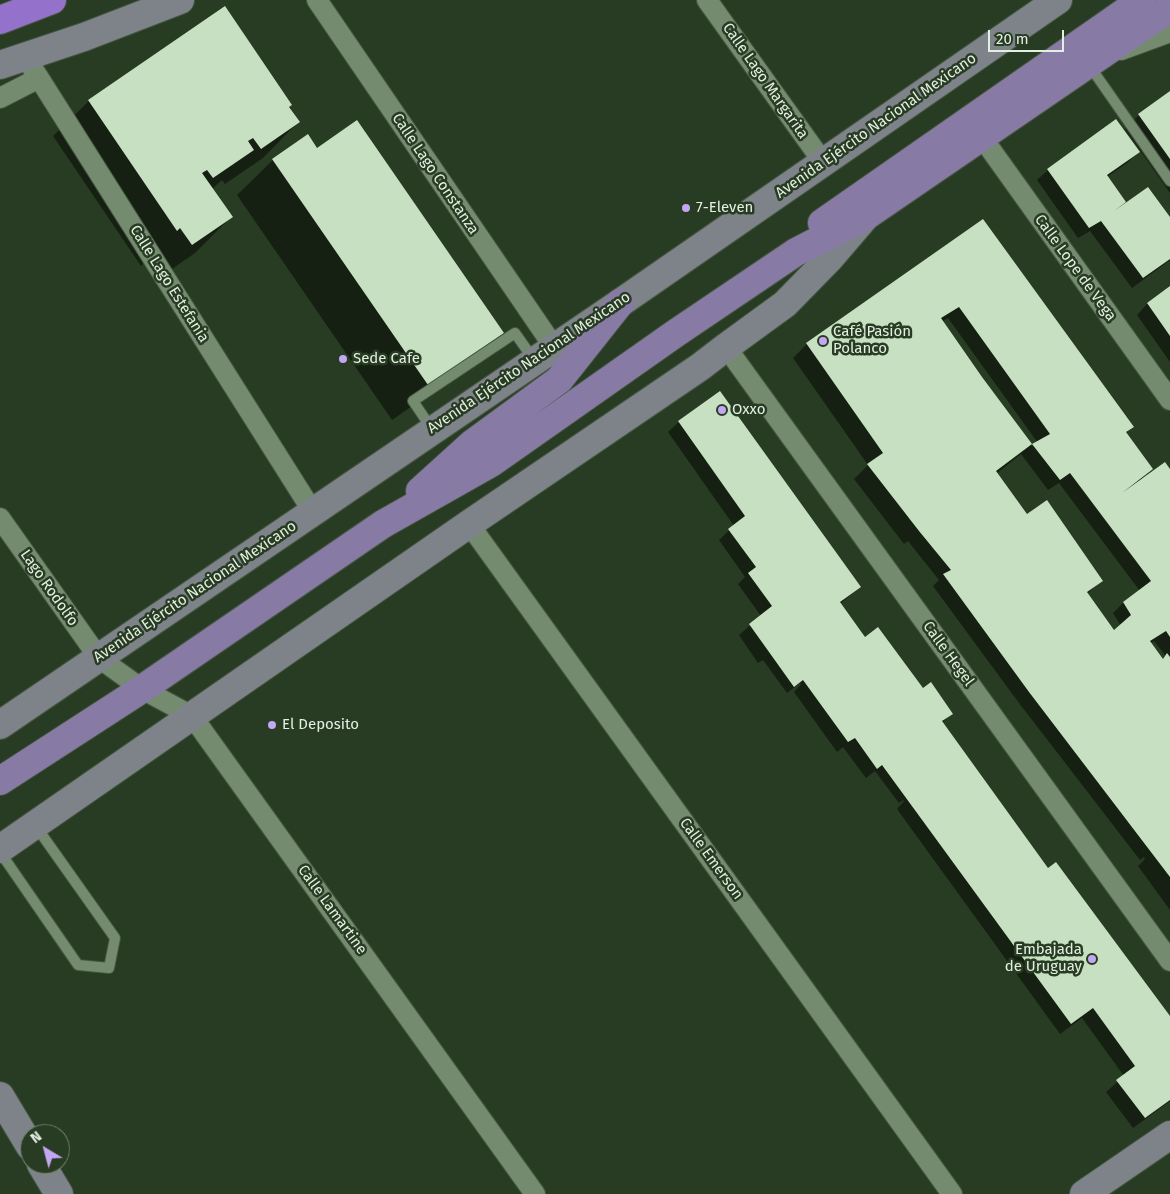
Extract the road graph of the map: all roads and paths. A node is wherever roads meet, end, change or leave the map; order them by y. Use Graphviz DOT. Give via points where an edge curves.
graph roads {
  1 [pos="52,0"];
  2 [pos="180,0"];
  3 [pos="316,0"];
  4 [pos="707,0"];
  5 [pos="1058,0"];
  6 [pos="1142,0"];
  7 [pos="1170,8"];
  8 [pos="0,20"];
  9 [pos="1170,32"];
  10 [pos="1092,61"];
  11 [pos="21,67"];
  12 [pos="0,98"];
  13 [pos="981,136"];
  14 [pos="822,162"];
  15 [pos="1170,181"];
  16 [pos="866,216"];
  17 [pos="727,299"];
  18 [pos="620,303"];
  19 [pos="726,346"];
  20 [pos="544,354"];
  21 [pos="1170,400"];
  22 [pos="313,512"];
  23 [pos="0,518"];
  24 [pos="383,524"];
  25 [pos="469,524"];
  26 [pos="99,658"];
  27 [pos="142,689"];
  28 [pos="192,716"];
  29 [pos="0,725"];
  30 [pos="0,782"];
  31 [pos="35,825"];
  32 [pos="0,851"];
  33 [pos="1170,961"];
  34 [pos="0,1096"];
  35 [pos="20,1129"];
  36 [pos="1170,1135"];
  37 [pos="47,1174"];
  38 [pos="59,1194"];
  39 [pos="535,1194"];
  40 [pos="952,1194"];
  41 [pos="1084,1194"];
  1 -- 8 [label="highway"];
  2 -- 11 [label="main road"];
  3 -- 20 [label="street, Calle Lago Constanza"];
  4 -- 14 [label="street, Calle Lago Margarita"];
  5 -- 14 [label="main road, Avenida Ejército Nacional Mexicano"];
  6 -- 17 [label="main road" via="832,215"];
  7 -- 10 [label="main road"];
  9 -- 10 [label="street"];
  10 -- 13 [label="main road"];
  10 -- 15 [label="lane"];
  11 -- 12 [label="street"];
  11 -- 22 [label="street, Calle Lago Estefania"];
  13 -- 16 [label="main road"];
  13 -- 21 [label="street, Calle Lope de Vega"];
  14 -- 18 [label="main road, Avenida Ejército Nacional Mexicano"];
  16 -- 17 [label="main road" via="796,252"];
  16 -- 19 [label="main road" via="785,304"];
  17 -- 24 [label="main road" via="491,464"];
  18 -- 20 [label="main road, Avenida Ejército Nacional Mexicano"];
  18 -- 24 [label="main road" via="559,380 473,443"];
  19 -- 25 [label="main road"];
  19 -- 33 [label="street, Calle Hegel"];
  20 -- 22 [label="main road, Avenida Ejército Nacional Mexicano"];
  22 -- 26 [label="main road, Avenida Ejército Nacional Mexicano"];
  23 -- 26 [label="street, Lago Rodolfo"];
  24 -- 27 [label="main road"];
  25 -- 28 [label="main road"];
  25 -- 40 [label="street, Calle Emerson"];
  26 -- 27 [label="street, Calle Lamartine"];
  26 -- 29 [label="main road, Avenida Ejército Nacional Mexicano"];
  27 -- 28 [label="street, Calle Lamartine"];
  27 -- 30 [label="main road"];
  28 -- 31 [label="main road"];
  28 -- 39 [label="street, Calle Lamartine"];
  31 -- 32 [label="main road"];
  31 -- 32 [label="lane" via="115,938 109,968 78,965"];
  34 -- 35 [label="main road"];
  36 -- 41 [label="main road"];
  37 -- 38 [label="main road"];
}
